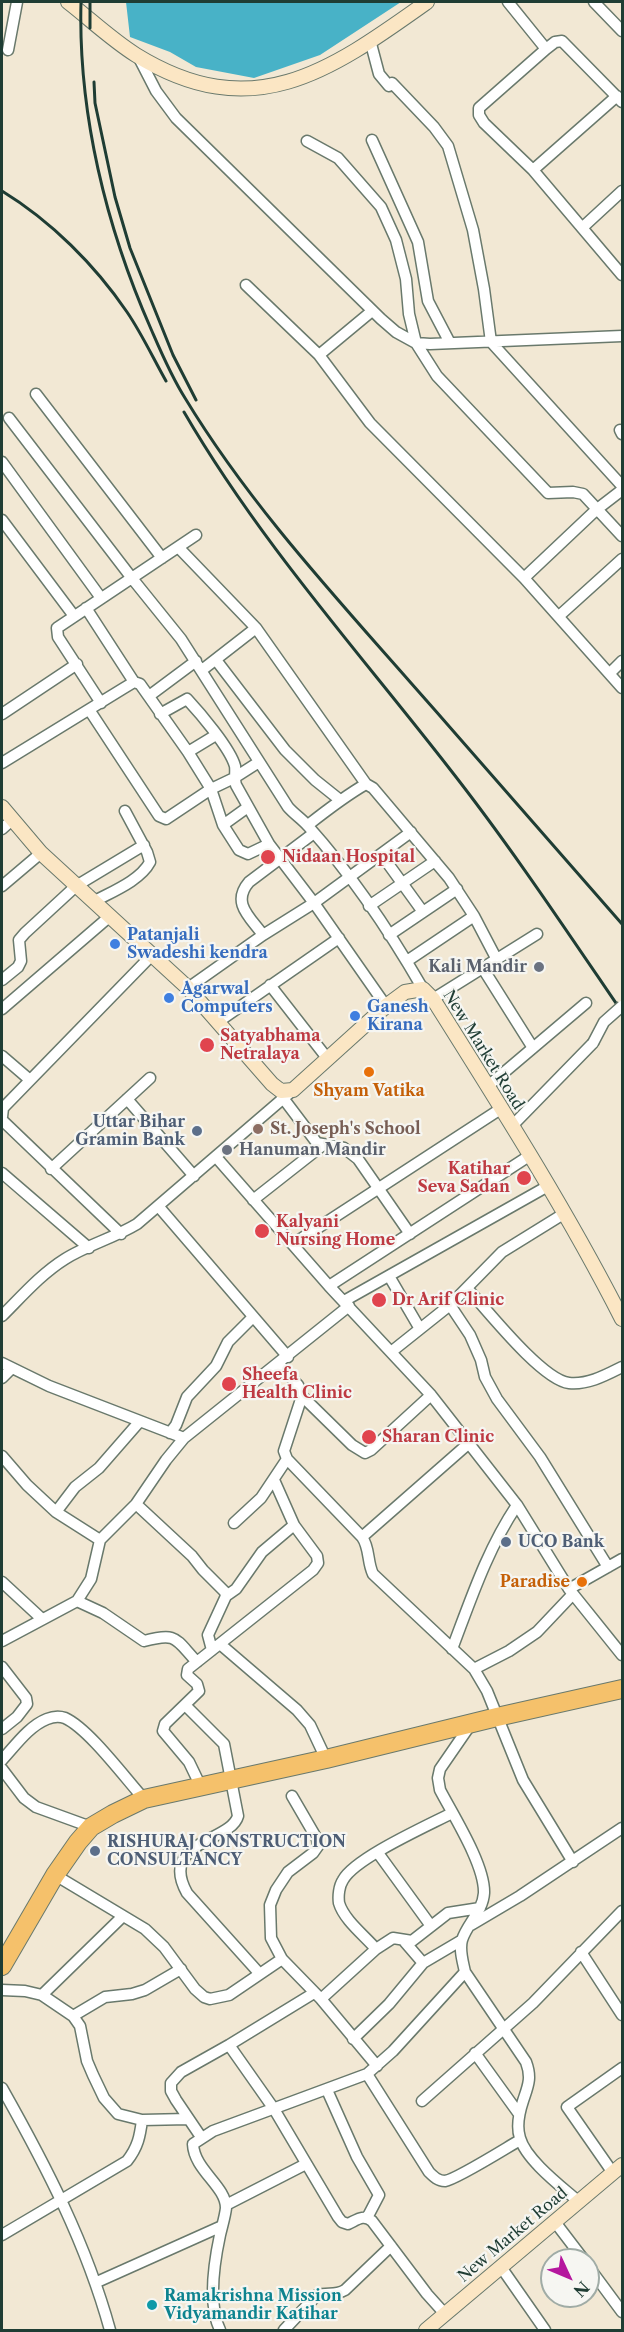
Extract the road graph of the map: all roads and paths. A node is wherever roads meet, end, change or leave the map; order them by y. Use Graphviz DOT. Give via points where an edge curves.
graph roads {
  1 [pos="17,2"];
  2 [pos="68,2"];
  3 [pos="427,2"];
  4 [pos="508,2"];
  5 [pos="594,2"];
  6 [pos="622,31"];
  7 [pos="370,40"];
  8 [pos="546,49"];
  9 [pos="8,50"];
  10 [pos="138,56"];
  11 [pos="620,99"];
  12 [pos="372,140"];
  13 [pos="307,141"];
  14 [pos="533,170"];
  15 [pos="622,192"];
  16 [pos="583,227"];
  17 [pos="622,275"];
  18 [pos="246,285"];
  19 [pos="372,311"];
  20 [pos="622,336"];
  21 [pos="491,342"];
  22 [pos="416,343"];
  23 [pos="440,344"];
  24 [pos="319,355"];
  25 [pos="36,394"];
  26 [pos="9,418"];
  27 [pos="2,462"];
  28 [pos="622,486"];
  29 [pos="622,490"];
  30 [pos="596,510"];
  31 [pos="2,520"];
  32 [pos="196,535"];
  33 [pos="622,536"];
  34 [pos="178,547"];
  35 [pos="162,558"];
  36 [pos="622,559"];
  37 [pos="131,578"];
  38 [pos="524,578"];
  39 [pos="101,598"];
  40 [pos="86,608"];
  41 [pos="74,616"];
  42 [pos="559,616"];
  43 [pos="256,628"];
  44 [pos="216,660"];
  45 [pos="622,661"];
  46 [pos="77,664"];
  47 [pos="199,665"];
  48 [pos="610,673"];
  49 [pos="134,682"];
  50 [pos="622,687"];
  51 [pos="149,696"];
  52 [pos="101,703"];
  53 [pos="90,711"];
  54 [pos="2,714"];
  55 [pos="160,714"];
  56 [pos="216,735"];
  57 [pos="188,752"];
  58 [pos="259,762"];
  59 [pos="2,763"];
  60 [pos="234,778"];
  61 [pos="366,784"];
  62 [pos="211,789"];
  63 [pos="340,800"];
  64 [pos="2,807"];
  65 [pos="248,807"];
  66 [pos="125,811"];
  67 [pos="7,824"];
  68 [pos="223,825"];
  69 [pos="311,829"];
  70 [pos="411,832"];
  71 [pos="269,844"];
  72 [pos="144,845"];
  73 [pos="40,853"];
  74 [pos="381,854"];
  75 [pos="281,857"];
  76 [pos="435,861"];
  77 [pos="349,878"];
  78 [pos="404,882"];
  79 [pos="2,886"];
  80 [pos="76,886"];
  81 [pos="457,890"];
  82 [pos="93,902"];
  83 [pos="314,903"];
  84 [pos="369,906"];
  85 [pos="423,912"];
  86 [pos="474,916"];
  87 [pos="109,917"];
  88 [pos="537,934"];
  89 [pos="263,935"];
  90 [pos="389,935"];
  91 [pos="339,938"];
  92 [pos="152,954"];
  93 [pos="496,958"];
  94 [pos="407,961"];
  95 [pos="482,967"];
  96 [pos="2,980"];
  97 [pos="270,985"];
  98 [pos="188,988"];
  99 [pos="428,994"];
  100 [pos="586,1003"];
  101 [pos="387,1006"];
  102 [pos="622,1006"];
  103 [pos="2,1010"];
  104 [pos="218,1022"];
  105 [pos="533,1048"];
  106 [pos="327,1058"];
  107 [pos="4,1063"];
  108 [pos="150,1078"];
  109 [pos="30,1080"];
  110 [pos="488,1086"];
  111 [pos="288,1094"];
  112 [pos="127,1099"];
  113 [pos="502,1108"];
  114 [pos="2,1114"];
  115 [pos="512,1126"];
  116 [pos="323,1145"];
  117 [pos="529,1156"];
  118 [pos="216,1157"];
  119 [pos="51,1168"];
  120 [pos="2,1173"];
  121 [pos="194,1176"];
  122 [pos="548,1186"];
  123 [pos="379,1188"];
  124 [pos="253,1200"];
  125 [pos="159,1207"];
  126 [pos="565,1213"];
  127 [pos="121,1234"];
  128 [pos="410,1234"];
  129 [pos="293,1244"];
  130 [pos="89,1248"];
  131 [pos="389,1276"];
  132 [pos="329,1286"];
  133 [pos="467,1288"];
  134 [pos="346,1304"];
  135 [pos="450,1305"];
  136 [pos="2,1316"];
  137 [pos="253,1317"];
  138 [pos="622,1319"];
  139 [pos="420,1329"];
  140 [pos="391,1352"];
  141 [pos="283,1360"];
  142 [pos="6,1366"];
  143 [pos="622,1367"];
  144 [pos="2,1378"];
  145 [pos="431,1395"];
  146 [pos="302,1396"];
  147 [pos="140,1421"];
  148 [pos="170,1433"];
  149 [pos="184,1438"];
  150 [pos="468,1444"];
  151 [pos="2,1456"];
  152 [pos="287,1459"];
  153 [pos="274,1480"];
  154 [pos="136,1504"];
  155 [pos="517,1504"];
  156 [pos="56,1512"];
  157 [pos="234,1523"];
  158 [pos="294,1525"];
  159 [pos="362,1537"];
  160 [pos="100,1540"];
  161 [pos="622,1559"];
  162 [pos="608,1567"];
  163 [pos="2,1582"];
  164 [pos="571,1592"];
  165 [pos="226,1596"];
  166 [pos="77,1602"];
  167 [pos="42,1619"];
  168 [pos="2,1641"];
  169 [pos="216,1647"];
  170 [pos="452,1649"];
  171 [pos="622,1654"];
  172 [pos="197,1662"];
  173 [pos="2,1667"];
  174 [pos="474,1669"];
  175 [pos="622,1689"];
  176 [pos="185,1705"];
  177 [pos="497,1717"];
  178 [pos="472,1723"];
  179 [pos="2,1729"];
  180 [pos="326,1759"];
  181 [pos="2,1760"];
  182 [pos="2,1769"];
  183 [pos="231,1781"];
  184 [pos="201,1787"];
  185 [pos="292,1796"];
  186 [pos="144,1799"];
  187 [pos="452,1813"];
  188 [pos="91,1827"];
  189 [pos="622,1828"];
  190 [pos="378,1853"];
  191 [pos="573,1862"];
  192 [pos="55,1875"];
  193 [pos="480,1908"];
  194 [pos="622,1911"];
  195 [pos="122,1917"];
  196 [pos="471,1925"];
  197 [pos="431,1926"];
  198 [pos="462,1940"];
  199 [pos="404,1941"];
  200 [pos="376,1949"];
  201 [pos="581,1952"];
  202 [pos="282,1959"];
  203 [pos="423,1963"];
  204 [pos="2,1966"];
  205 [pos="181,1969"];
  206 [pos="465,1972"];
  207 [pos="259,1973"];
  208 [pos="2,1990"];
  209 [pos="42,1995"];
  210 [pos="318,1996"];
  211 [pos="622,2014"];
  212 [pos="73,2016"];
  213 [pos="504,2029"];
  214 [pos="353,2039"];
  215 [pos="229,2045"];
  216 [pos="475,2053"];
  217 [pos="377,2066"];
  218 [pos="622,2068"];
  219 [pos="367,2074"];
  220 [pos="2,2088"];
  221 [pos="327,2090"];
  222 [pos="422,2101"];
  223 [pos="274,2109"];
  224 [pos="519,2114"];
  225 [pos="188,2119"];
  226 [pos="142,2120"];
  227 [pos="201,2137"];
  228 [pos="520,2140"];
  229 [pos="306,2164"];
  230 [pos="618,2169"];
  231 [pos="62,2200"];
  232 [pos="579,2202"];
  233 [pos="226,2205"];
  234 [pos="367,2217"];
  235 [pos="555,2222"];
  236 [pos="222,2226"];
  237 [pos="2,2235"];
  238 [pos="391,2246"];
  239 [pos="575,2248"];
  240 [pos="501,2267"];
  241 [pos="97,2282"];
  242 [pos="600,2282"];
  243 [pos="622,2312"];
  244 [pos="446,2314"];
  245 [pos="110,2331"];
  246 [pos="220,2331"];
  247 [pos="284,2331"];
  248 [pos="426,2331"];
  249 [pos="545,2331"];
  1 -- 9 [label="street"];
  2 -- 10 [label="street"];
  3 -- 7 [label="street"];
  4 -- 8 [label="street"];
  5 -- 6 [label="street"];
  7 -- 10 [label="street" via="317,70 257,89 210,88"];
  7 -- 21 [label="street" via="379,74 434,127 448,146 472,230"];
  8 -- 11 [label="street" via="562,41"];
  8 -- 14 [label="street" via="479,108 484,123"];
  10 -- 19 [label="street" via="176,118"];
  11 -- 14 [label="street"];
  12 -- 23 [label="street" via="418,242"];
  13 -- 22 [label="street" via="338,158 381,207 396,240"];
  14 -- 16 [label="street"];
  15 -- 16 [label="street"];
  16 -- 17 [label="street"];
  18 -- 24 [label="street"];
  19 -- 22 [label="street"];
  19 -- 24 [label="street"];
  20 -- 21 [label="street"];
  21 -- 23 [label="street"];
  21 -- 28 [label="street"];
  22 -- 23 [label="street"];
  22 -- 30 [label="street" via="437,376 548,493 583,494"];
  24 -- 38 [label="street" via="376,429"];
  25 -- 35 [label="street"];
  26 -- 37 [label="street"];
  27 -- 39 [label="street"];
  29 -- 30 [label="street"];
  30 -- 33 [label="street"];
  30 -- 38 [label="street"];
  31 -- 41 [label="street"];
  32 -- 34 [label="street"];
  34 -- 35 [label="street"];
  34 -- 43 [label="street"];
  35 -- 37 [label="street"];
  36 -- 42 [label="street"];
  37 -- 39 [label="street"];
  37 -- 47 [label="street"];
  38 -- 42 [label="street"];
  39 -- 40 [label="street"];
  40 -- 41 [label="street"];
  40 -- 49 [label="street"];
  41 -- 46 [label="street" via="60,625 57,632"];
  42 -- 48 [label="street"];
  43 -- 44 [label="street"];
  43 -- 61 [label="street"];
  44 -- 47 [label="street"];
  44 -- 63 [label="street" via="296,762"];
  45 -- 48 [label="street"];
  46 -- 52 [label="street"];
  46 -- 54 [label="street"];
  47 -- 51 [label="street"];
  47 -- 58 [label="street"];
  48 -- 50 [label="street"];
  49 -- 51 [label="street"];
  49 -- 52 [label="street"];
  51 -- 55 [label="street"];
  52 -- 53 [label="street"];
  53 -- 59 [label="street"];
  53 -- 62 [label="street" via="159,816 166,819"];
  55 -- 56 [label="street" via="187,699"];
  55 -- 57 [label="street"];
  56 -- 57 [label="street"];
  56 -- 60 [label="street" via="236,769"];
  57 -- 62 [label="street"];
  58 -- 60 [label="street"];
  58 -- 69 [label="street" via="288,807"];
  60 -- 62 [label="street"];
  60 -- 65 [label="street"];
  61 -- 63 [label="street"];
  61 -- 70 [label="street" via="374,788"];
  62 -- 68 [label="street"];
  63 -- 69 [label="street"];
  64 -- 67 [label="street"];
  65 -- 68 [label="street"];
  65 -- 71 [label="street"];
  66 -- 72 [label="street"];
  67 -- 73 [label="street"];
  68 -- 71 [label="street" via="243,854"];
  69 -- 75 [label="street"];
  69 -- 77 [label="street"];
  70 -- 74 [label="street"];
  70 -- 76 [label="street"];
  71 -- 75 [label="street"];
  72 -- 80 [label="street"];
  72 -- 82 [label="street" via="150,862 146,869"];
  73 -- 79 [label="street"];
  73 -- 80 [label="street"];
  74 -- 77 [label="street"];
  74 -- 78 [label="street"];
  75 -- 83 [label="street"];
  75 -- 89 [label="street" via="241,891 244,910"];
  76 -- 78 [label="street"];
  76 -- 81 [label="street"];
  77 -- 83 [label="street"];
  77 -- 84 [label="street"];
  78 -- 84 [label="street"];
  78 -- 85 [label="street"];
  80 -- 82 [label="street"];
  80 -- 96 [label="street" via="19,940 21,961"];
  81 -- 85 [label="street"];
  81 -- 86 [label="street"];
  82 -- 87 [label="street"];
  83 -- 89 [label="street"];
  83 -- 91 [label="street"];
  84 -- 90 [label="street"];
  85 -- 90 [label="street"];
  86 -- 93 [label="street"];
  86 -- 94 [label="street"];
  87 -- 92 [label="street"];
  87 -- 103 [label="street"];
  88 -- 93 [label="street"];
  89 -- 98 [label="street"];
  90 -- 94 [label="street"];
  91 -- 97 [label="street"];
  91 -- 101 [label="street"];
  92 -- 98 [label="street"];
  92 -- 109 [label="street"];
  93 -- 95 [label="street"];
  94 -- 99 [label="street"];
  95 -- 99 [label="street"];
  95 -- 105 [label="street"];
  97 -- 104 [label="street"];
  97 -- 106 [label="street"];
  98 -- 104 [label="street"];
  99 -- 101 [label="street, New Market Road" via="405,992"];
  99 -- 110 [label="street, New Market Road"];
  100 -- 105 [label="street"];
  101 -- 106 [label="street, New Market Road"];
  102 -- 115 [label="street, bridge" via="604,1022 593,1043"];
  104 -- 111 [label="street" via="272,1084"];
  105 -- 110 [label="street"];
  106 -- 111 [label="street, New Market Road"];
  107 -- 109 [label="street"];
  108 -- 112 [label="street"];
  109 -- 114 [label="street"];
  110 -- 113 [label="street, New Market Road"];
  111 -- 116 [label="street" via="316,1143"];
  111 -- 118 [label="street"];
  112 -- 119 [label="street"];
  112 -- 121 [label="street"];
  113 -- 115 [label="street, New Market Road"];
  113 -- 123 [label="street"];
  114 -- 119 [label="street"];
  115 -- 117 [label="street, New Market Road"];
  116 -- 123 [label="street" via="351,1152"];
  116 -- 124 [label="street"];
  117 -- 122 [label="street, New Market Road"];
  117 -- 128 [label="street"];
  118 -- 121 [label="street"];
  118 -- 124 [label="street"];
  119 -- 127 [label="street"];
  120 -- 130 [label="street"];
  121 -- 125 [label="street"];
  122 -- 126 [label="street, New Market Road"];
  122 -- 131 [label="street"];
  123 -- 128 [label="street"];
  123 -- 129 [label="street"];
  124 -- 129 [label="street"];
  125 -- 127 [label="street"];
  125 -- 137 [label="street"];
  126 -- 133 [label="street" via="502,1252"];
  126 -- 138 [label="street, New Market Road"];
  127 -- 130 [label="street"];
  128 -- 132 [label="street"];
  129 -- 132 [label="street"];
  130 -- 136 [label="street" via="47,1271"];
  131 -- 134 [label="street"];
  131 -- 139 [label="street"];
  132 -- 134 [label="street"];
  133 -- 135 [label="street"];
  133 -- 143 [label="street" via="530,1356 558,1380 585,1382"];
  134 -- 140 [label="street"];
  134 -- 141 [label="street"];
  135 -- 139 [label="street"];
  135 -- 162 [label="street" via="470,1335 497,1399 540,1457"];
  137 -- 141 [label="street"];
  137 -- 148 [label="street" via="228,1342 216,1366 187,1397"];
  139 -- 140 [label="street"];
  140 -- 145 [label="street"];
  141 -- 146 [label="street"];
  141 -- 149 [label="street"];
  142 -- 144 [label="street"];
  142 -- 147 [label="street"];
  145 -- 146 [label="street" via="365,1453"];
  145 -- 150 [label="street"];
  146 -- 152 [label="street" via="284,1451"];
  147 -- 148 [label="street"];
  147 -- 156 [label="street"];
  148 -- 149 [label="street"];
  149 -- 154 [label="street"];
  150 -- 155 [label="street"];
  150 -- 159 [label="street"];
  151 -- 156 [label="street"];
  152 -- 153 [label="street"];
  152 -- 159 [label="street"];
  153 -- 157 [label="street"];
  153 -- 158 [label="street"];
  154 -- 160 [label="street"];
  154 -- 165 [label="street" via="192,1556"];
  155 -- 164 [label="street"];
  155 -- 170 [label="street" via="484,1564"];
  156 -- 160 [label="street"];
  158 -- 165 [label="street" via="262,1552 236,1589"];
  158 -- 169 [label="street" via="318,1563"];
  159 -- 170 [label="street" via="373,1574"];
  160 -- 166 [label="street" via="91,1579"];
  161 -- 162 [label="street"];
  162 -- 164 [label="street"];
  163 -- 167 [label="street"];
  164 -- 171 [label="street"];
  164 -- 174 [label="street" via="537,1632"];
  165 -- 169 [label="street" via="209,1629 208,1641"];
  166 -- 167 [label="street"];
  166 -- 172 [label="street" via="104,1613 144,1641 167,1635 174,1638"];
  167 -- 168 [label="street"];
  169 -- 172 [label="street"];
  169 -- 180 [label="street" via="278,1692 310,1725"];
  170 -- 174 [label="street"];
  172 -- 176 [label="street" via="187,1675 199,1691"];
  173 -- 179 [label="street" via="27,1704"];
  174 -- 177 [label="street"];
  175 -- 177 [label="highway"];
  176 -- 183 [label="street" via="224,1744"];
  176 -- 184 [label="street" via="163,1731 189,1762"];
  177 -- 178 [label="highway"];
  177 -- 191 [label="street" via="523,1780"];
  178 -- 180 [label="highway"];
  178 -- 187 [label="street" via="440,1769 438,1778"];
  180 -- 183 [label="highway"];
  181 -- 186 [label="street" via="32,1727 54,1716 64,1718 90,1739"];
  182 -- 188 [label="street" via="36,1807"];
  183 -- 184 [label="highway"];
  183 -- 207 [label="street" via="236,1824 194,1847 180,1874 187,1893"];
  184 -- 186 [label="highway"];
  185 -- 202 [label="street" via="318,1846 288,1872 270,1905 271,1938"];
  186 -- 188 [label="highway"];
  187 -- 190 [label="street"];
  187 -- 193 [label="street" via="481,1877 484,1893"];
  188 -- 192 [label="highway"];
  189 -- 191 [label="street"];
  190 -- 197 [label="street"];
  190 -- 200 [label="street" via="342,1880 339,1902"];
  191 -- 196 [label="street"];
  192 -- 195 [label="street"];
  192 -- 204 [label="highway"];
  193 -- 196 [label="street"];
  193 -- 197 [label="street" via="448,1913"];
  194 -- 201 [label="street"];
  195 -- 205 [label="street" via="154,1937"];
  195 -- 209 [label="street"];
  196 -- 198 [label="street"];
  197 -- 199 [label="street" via="412,1941"];
  198 -- 203 [label="street"];
  198 -- 206 [label="street"];
  199 -- 200 [label="street" via="393,1938"];
  199 -- 203 [label="street"];
  200 -- 210 [label="street"];
  201 -- 211 [label="street"];
  201 -- 213 [label="street"];
  202 -- 207 [label="street"];
  202 -- 210 [label="street"];
  203 -- 214 [label="street"];
  205 -- 207 [label="street" via="195,1989 210,1999 229,1995"];
  205 -- 212 [label="street" via="145,1990 105,1997"];
  206 -- 213 [label="street"];
  206 -- 217 [label="street"];
  208 -- 209 [label="street"];
  209 -- 212 [label="street"];
  210 -- 214 [label="street"];
  210 -- 215 [label="street"];
  212 -- 226 [label="street" via="80,2026 87,2061 104,2098 118,2114"];
  213 -- 216 [label="street"];
  213 -- 224 [label="street" via="530,2073"];
  214 -- 217 [label="street"];
  215 -- 223 [label="street"];
  215 -- 225 [label="street" via="181,2072 171,2084 171,2091"];
  216 -- 222 [label="street"];
  216 -- 224 [label="street"];
  217 -- 219 [label="street"];
  218 -- 230 [label="street" via="567,2108"];
  219 -- 221 [label="street"];
  219 -- 228 [label="street" via="435,2178 444,2181 456,2176"];
  220 -- 231 [label="street"];
  221 -- 223 [label="street"];
  221 -- 234 [label="street" via="379,2195"];
  223 -- 227 [label="street"];
  223 -- 229 [label="street"];
  224 -- 228 [label="street"];
  225 -- 226 [label="street"];
  225 -- 227 [label="street"];
  226 -- 231 [label="street" via="140,2138 127,2161"];
  227 -- 233 [label="street" via="193,2144 194,2156"];
  228 -- 232 [label="street" via="549,2175"];
  229 -- 233 [label="street"];
  229 -- 234 [label="street" via="342,2222 348,2224"];
  230 -- 232 [label="street, New Market Road"];
  231 -- 237 [label="street"];
  231 -- 241 [label="street"];
  232 -- 235 [label="street, New Market Road"];
  233 -- 236 [label="street"];
  234 -- 238 [label="street"];
  235 -- 239 [label="street"];
  235 -- 240 [label="street, New Market Road"];
  236 -- 241 [label="street"];
  236 -- 246 [label="street" via="212,2307"];
  238 -- 244 [label="street"];
  238 -- 247 [label="street" via="345,2290 337,2295 317,2295"];
  240 -- 244 [label="street, New Market Road"];
  240 -- 249 [label="street"];
  241 -- 245 [label="street"];
  242 -- 243 [label="street"];
  244 -- 248 [label="street, New Market Road"];
}
